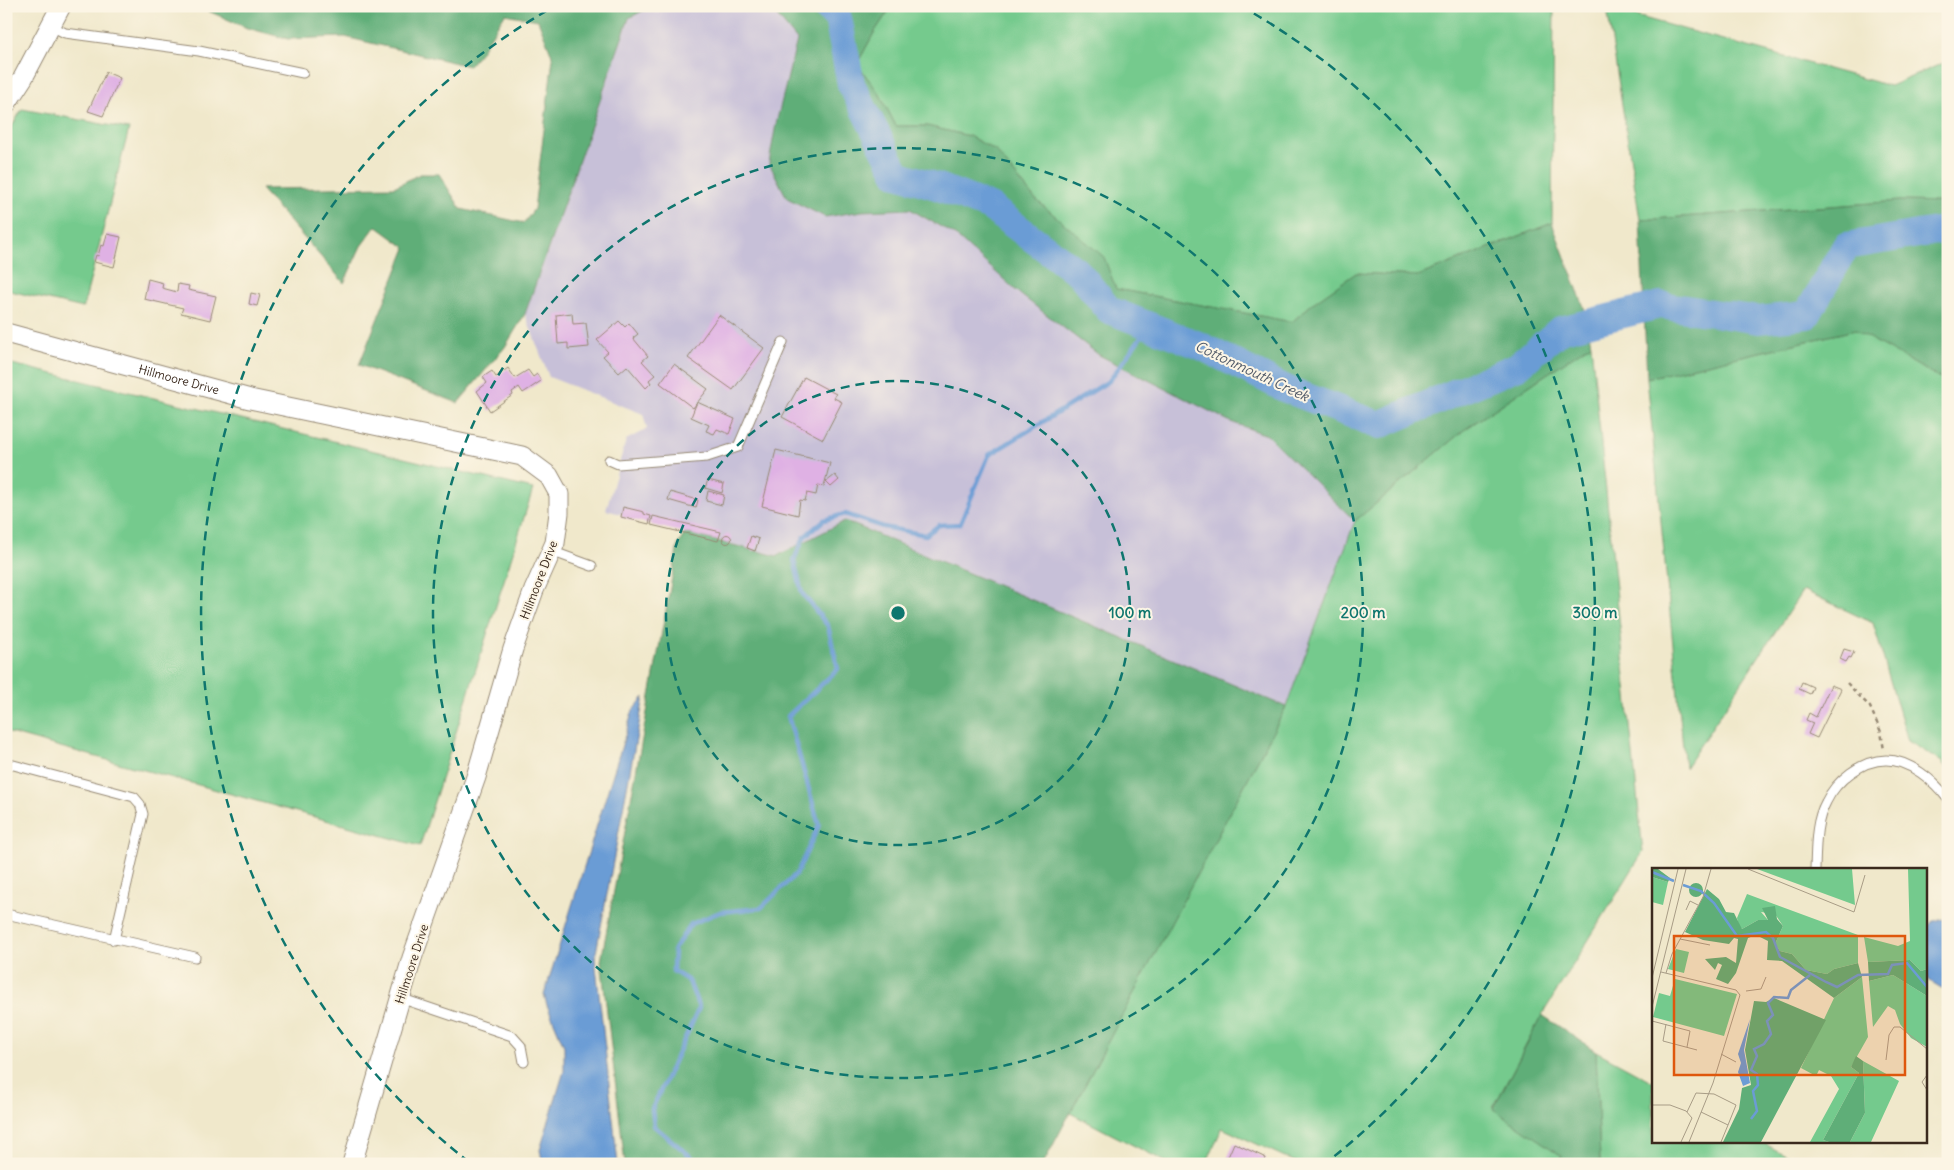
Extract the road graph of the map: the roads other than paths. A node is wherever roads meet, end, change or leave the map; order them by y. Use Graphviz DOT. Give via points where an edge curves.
graph roads {
  1 [pos="61,6"];
  2 [pos="50,26"];
  3 [pos="303,73"];
  4 [pos="6,104"];
  5 [pos="6,332"];
  6 [pos="782,342"];
  7 [pos="609,460"];
  8 [pos="551,552"];
  9 [pos="592,566"];
  10 [pos="6,763"];
  11 [pos="1948,799"];
  12 [pos="1815,868"];
  13 [pos="6,914"];
  14 [pos="114,940"];
  15 [pos="195,958"];
  16 [pos="400,998"];
  17 [pos="524,1062"];
  18 [pos="352,1164"];
  1 -- 2 [label="street"];
  2 -- 3 [label="lane" via="65,33 199,51"];
  2 -- 4 [label="street"];
  5 -- 8 [label="street, Hillmoore Drive" via="250,400 522,456 549,476 559,494 555,543"];
  6 -- 7 [label="lane" via="738,447 707,457 618,464"];
  8 -- 9 [label="lane"];
  8 -- 16 [label="street, Hillmoore Drive" via="513,649 476,777"];
  10 -- 14 [label="lane" via="134,797 140,804 143,814"];
  11 -- 12 [label="lane" via="1938,786 1911,766 1885,760 1862,766 1842,779 1825,802 1816,834"];
  13 -- 14 [label="lane"];
  14 -- 15 [label="lane"];
  16 -- 17 [label="lane" via="512,1036 521,1046"];
  16 -- 18 [label="street, Hillmoore Drive"];
}
